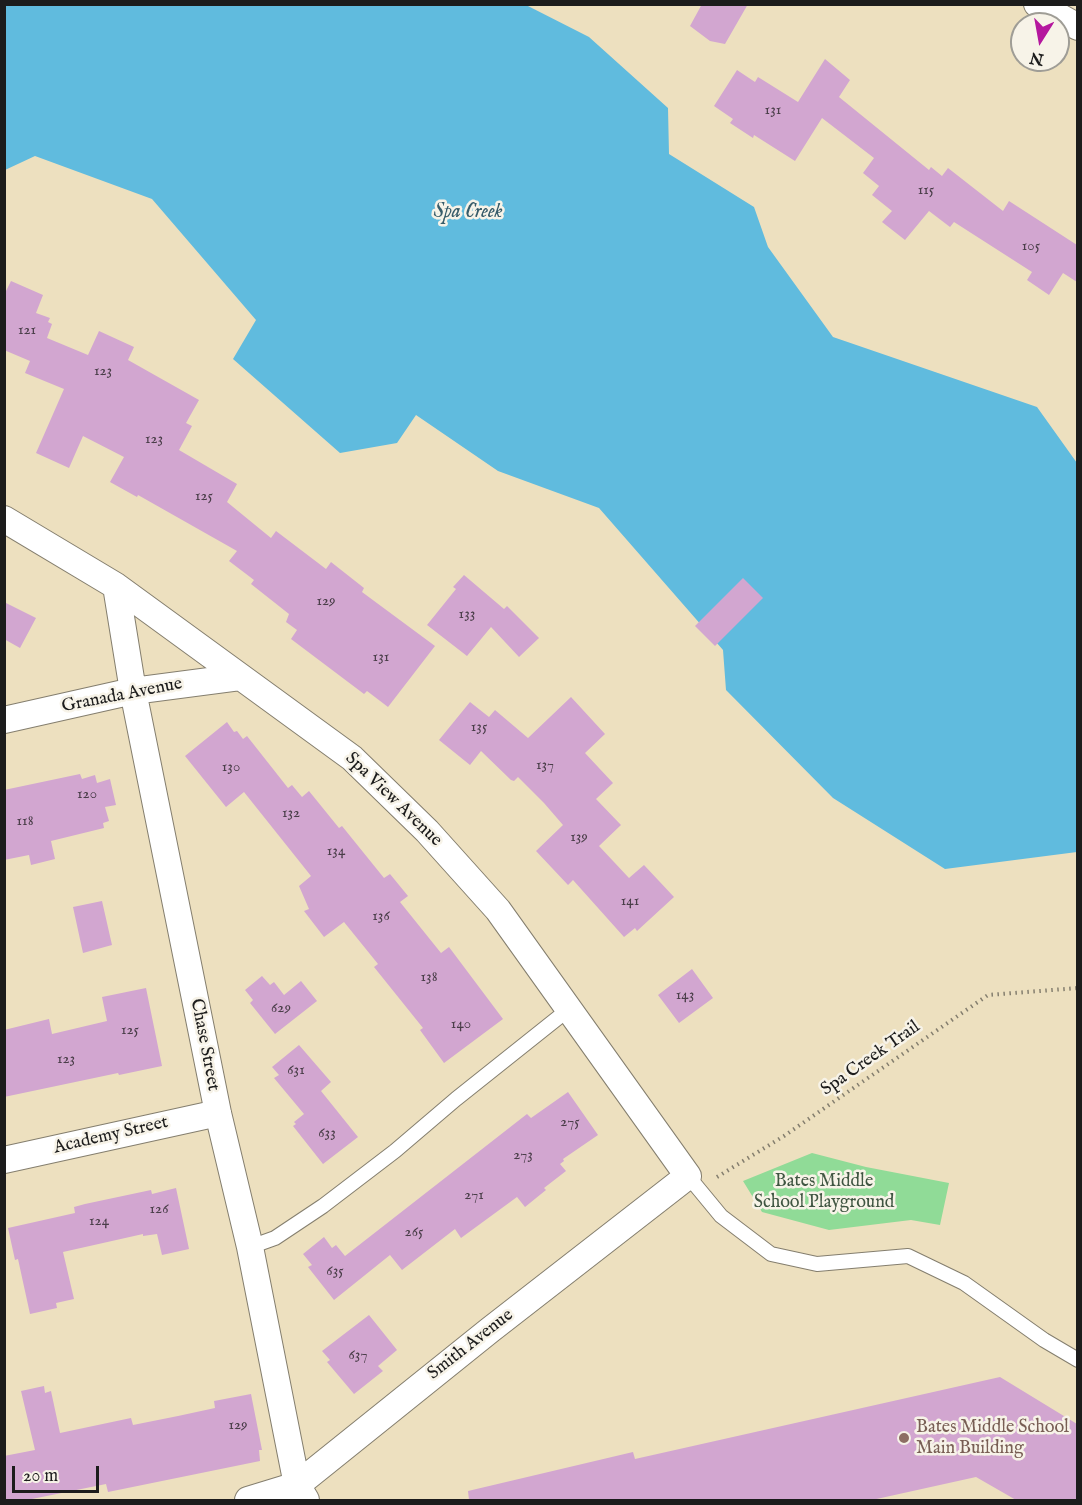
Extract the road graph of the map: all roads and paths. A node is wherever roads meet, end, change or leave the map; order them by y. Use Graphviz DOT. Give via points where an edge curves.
graph roads {
  1 [pos="1037,4"];
  2 [pos="1077,27"];
  3 [pos="4,519"];
  4 [pos="116,586"];
  5 [pos="240,677"];
  6 [pos="133,691"];
  7 [pos="4,720"];
  8 [pos="1077,988"];
  9 [pos="569,1009"];
  10 [pos="218,1113"];
  11 [pos="4,1160"];
  12 [pos="688,1176"];
  13 [pos="250,1247"];
  14 [pos="1077,1360"];
  15 [pos="302,1492"];
  16 [pos="248,1500"];
  1 -- 2 [label="street"];
  3 -- 4 [label="street, Spa View Avenue"];
  4 -- 5 [label="street, Spa View Avenue"];
  4 -- 6 [label="street, Chase Street"];
  5 -- 6 [label="street, Granada Avenue"];
  5 -- 9 [label="street, Spa View Avenue" via="352,758 427,831 498,910"];
  6 -- 7 [label="street, Granada Avenue"];
  6 -- 10 [label="street, Chase Street"];
  8 -- 12 [label="path, Spa Creek Trail" via="988,995 718,1177"];
  9 -- 12 [label="street, Spa View Avenue"];
  9 -- 13 [label="lane" via="323,1206 275,1238"];
  10 -- 11 [label="street, Academy Street"];
  10 -- 13 [label="street, Chase Street"];
  12 -- 14 [label="lane" via="721,1216 771,1254 817,1264 908,1256 964,1283"];
  12 -- 15 [label="street, Smith Avenue" via="490,1330"];
  13 -- 15 [label="street, Chase Street"];
  15 -- 16 [label="street, Smith Avenue"];
}
